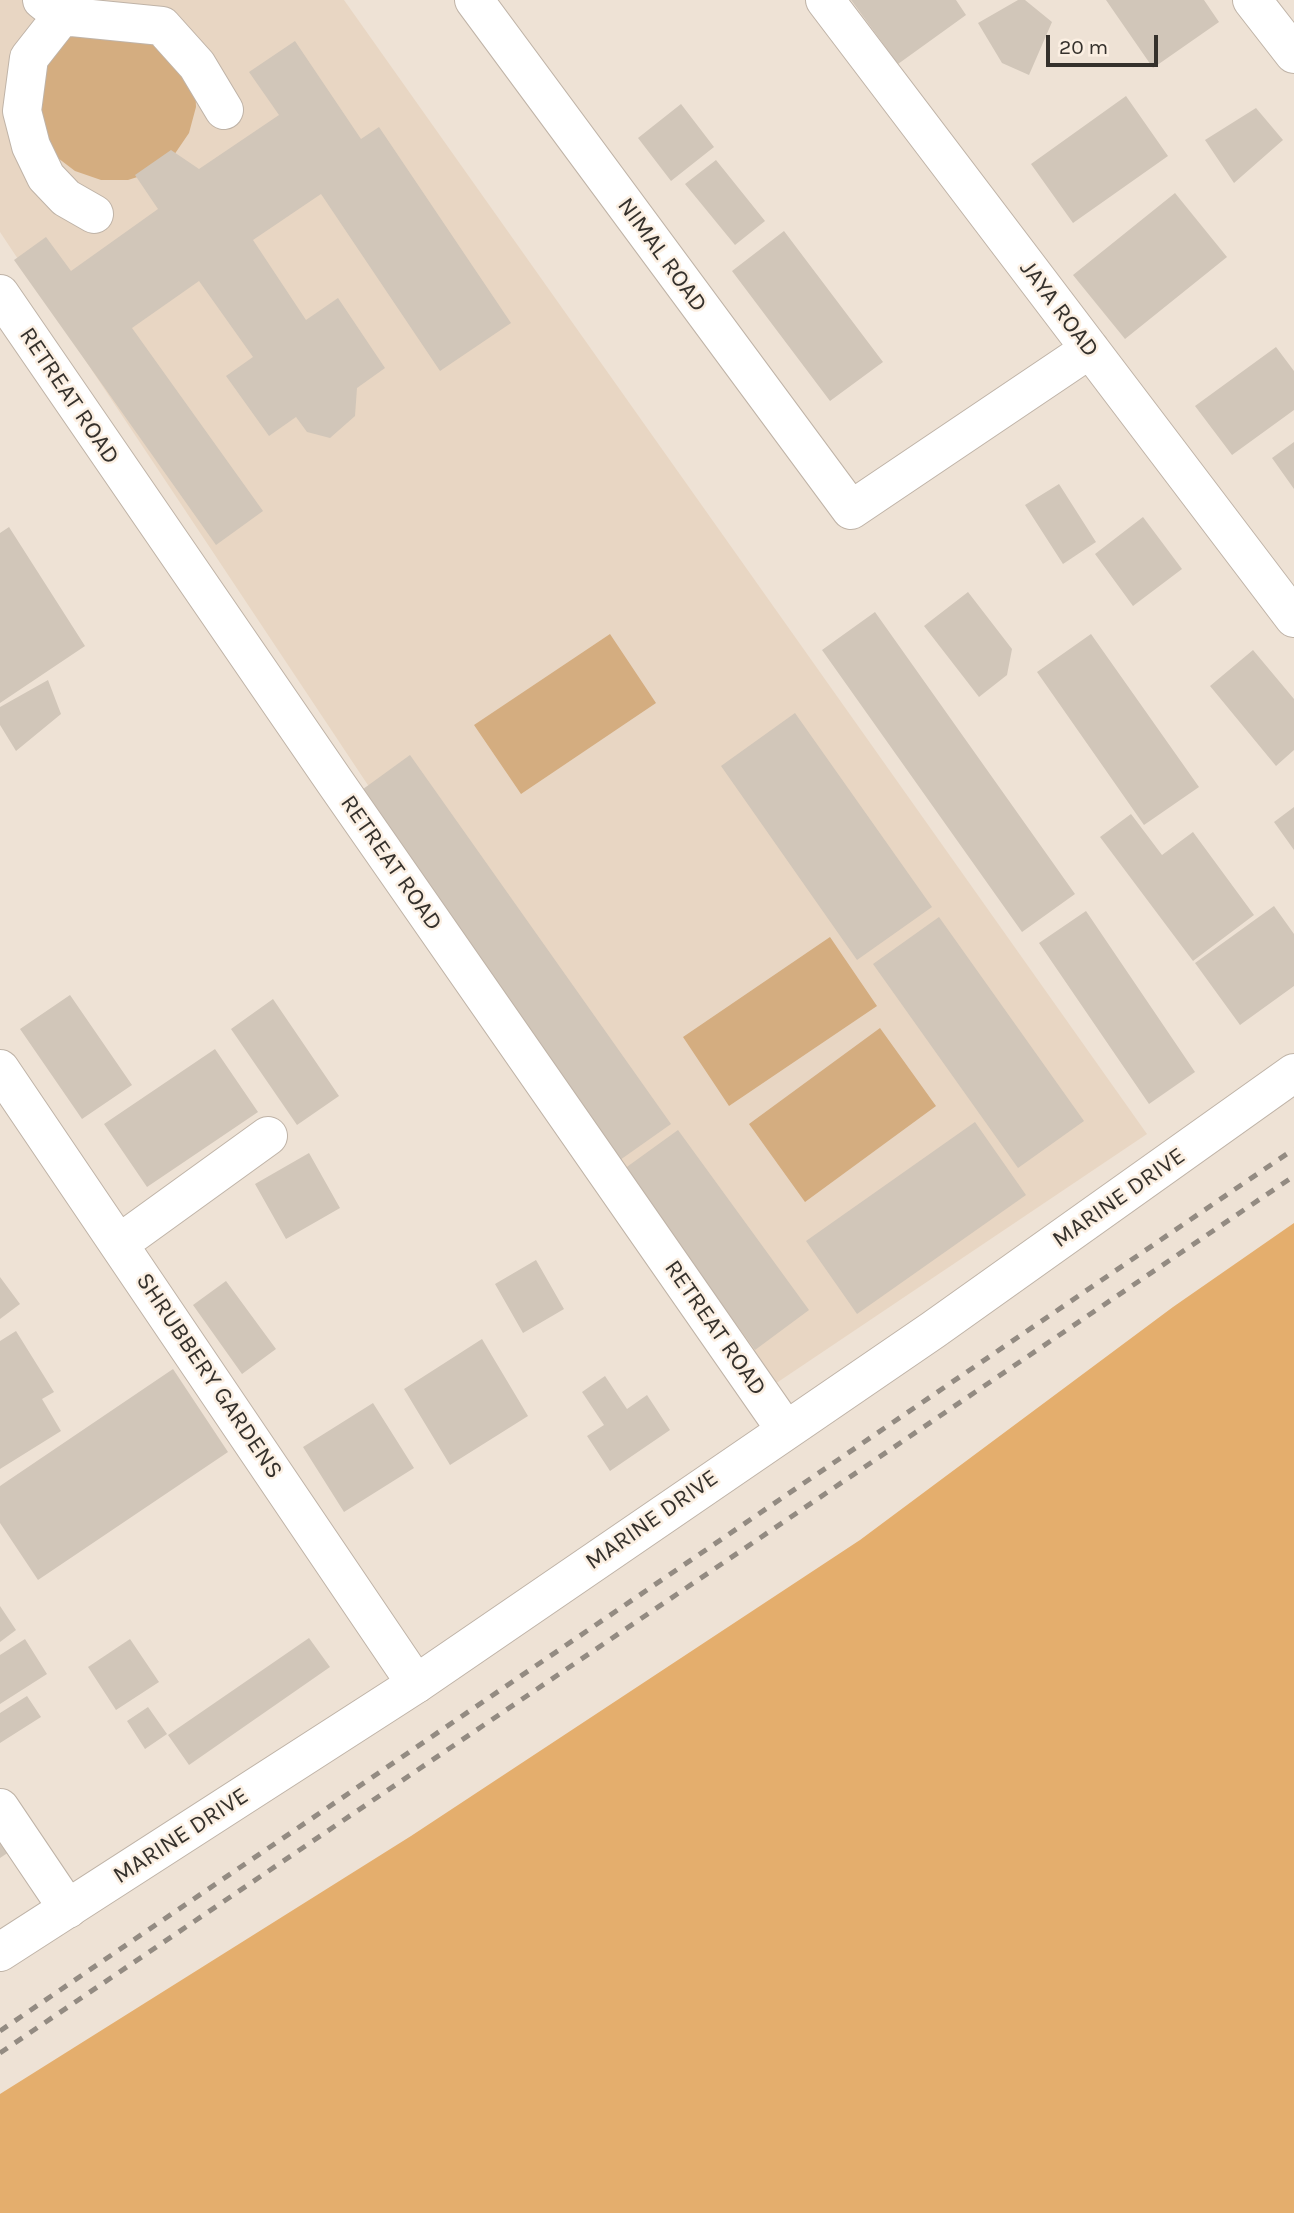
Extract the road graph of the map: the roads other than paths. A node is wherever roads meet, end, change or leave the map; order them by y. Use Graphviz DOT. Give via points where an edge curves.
graph roads {
  1 [pos="474,0"];
  2 [pos="825,0"];
  3 [pos="1252,0"];
  4 [pos="52,8"];
  5 [pos="1294,54"];
  6 [pos="225,110"];
  7 [pos="94,214"];
  8 [pos="0,294"];
  9 [pos="1090,349"];
  10 [pos="1294,618"];
  11 [pos="0,1069"];
  12 [pos="1294,1073"];
  13 [pos="268,1136"];
  14 [pos="120,1243"];
  15 [pos="785,1429"];
  16 [pos="416,1684"];
  17 [pos="0,1808"];
  18 [pos="68,1909"];
  19 [pos="0,1952"];
  1 -- 9 [label="street, NIMAL ROAD" via="851,510"];
  2 -- 9 [label="street, JAYA ROAD"];
  3 -- 5 [label="street"];
  4 -- 6 [label="street" via="162,26 197,65"];
  4 -- 7 [label="street" via="29,58 22,111 31,146 46,177 66,198"];
  8 -- 15 [label="street, RETREAT ROAD"];
  9 -- 10 [label="street, JAYA ROAD"];
  11 -- 14 [label="street, SHRUBBERY GARDENS"];
  12 -- 15 [label="street, MARINE DRIVE" via="933,1330"];
  13 -- 14 [label="street"];
  14 -- 16 [label="street, SHRUBBERY GARDENS"];
  15 -- 16 [label="street, MARINE DRIVE"];
  16 -- 18 [label="street, MARINE DRIVE"];
  17 -- 18 [label="street"];
  18 -- 19 [label="street, MARINE DRIVE"];
}
